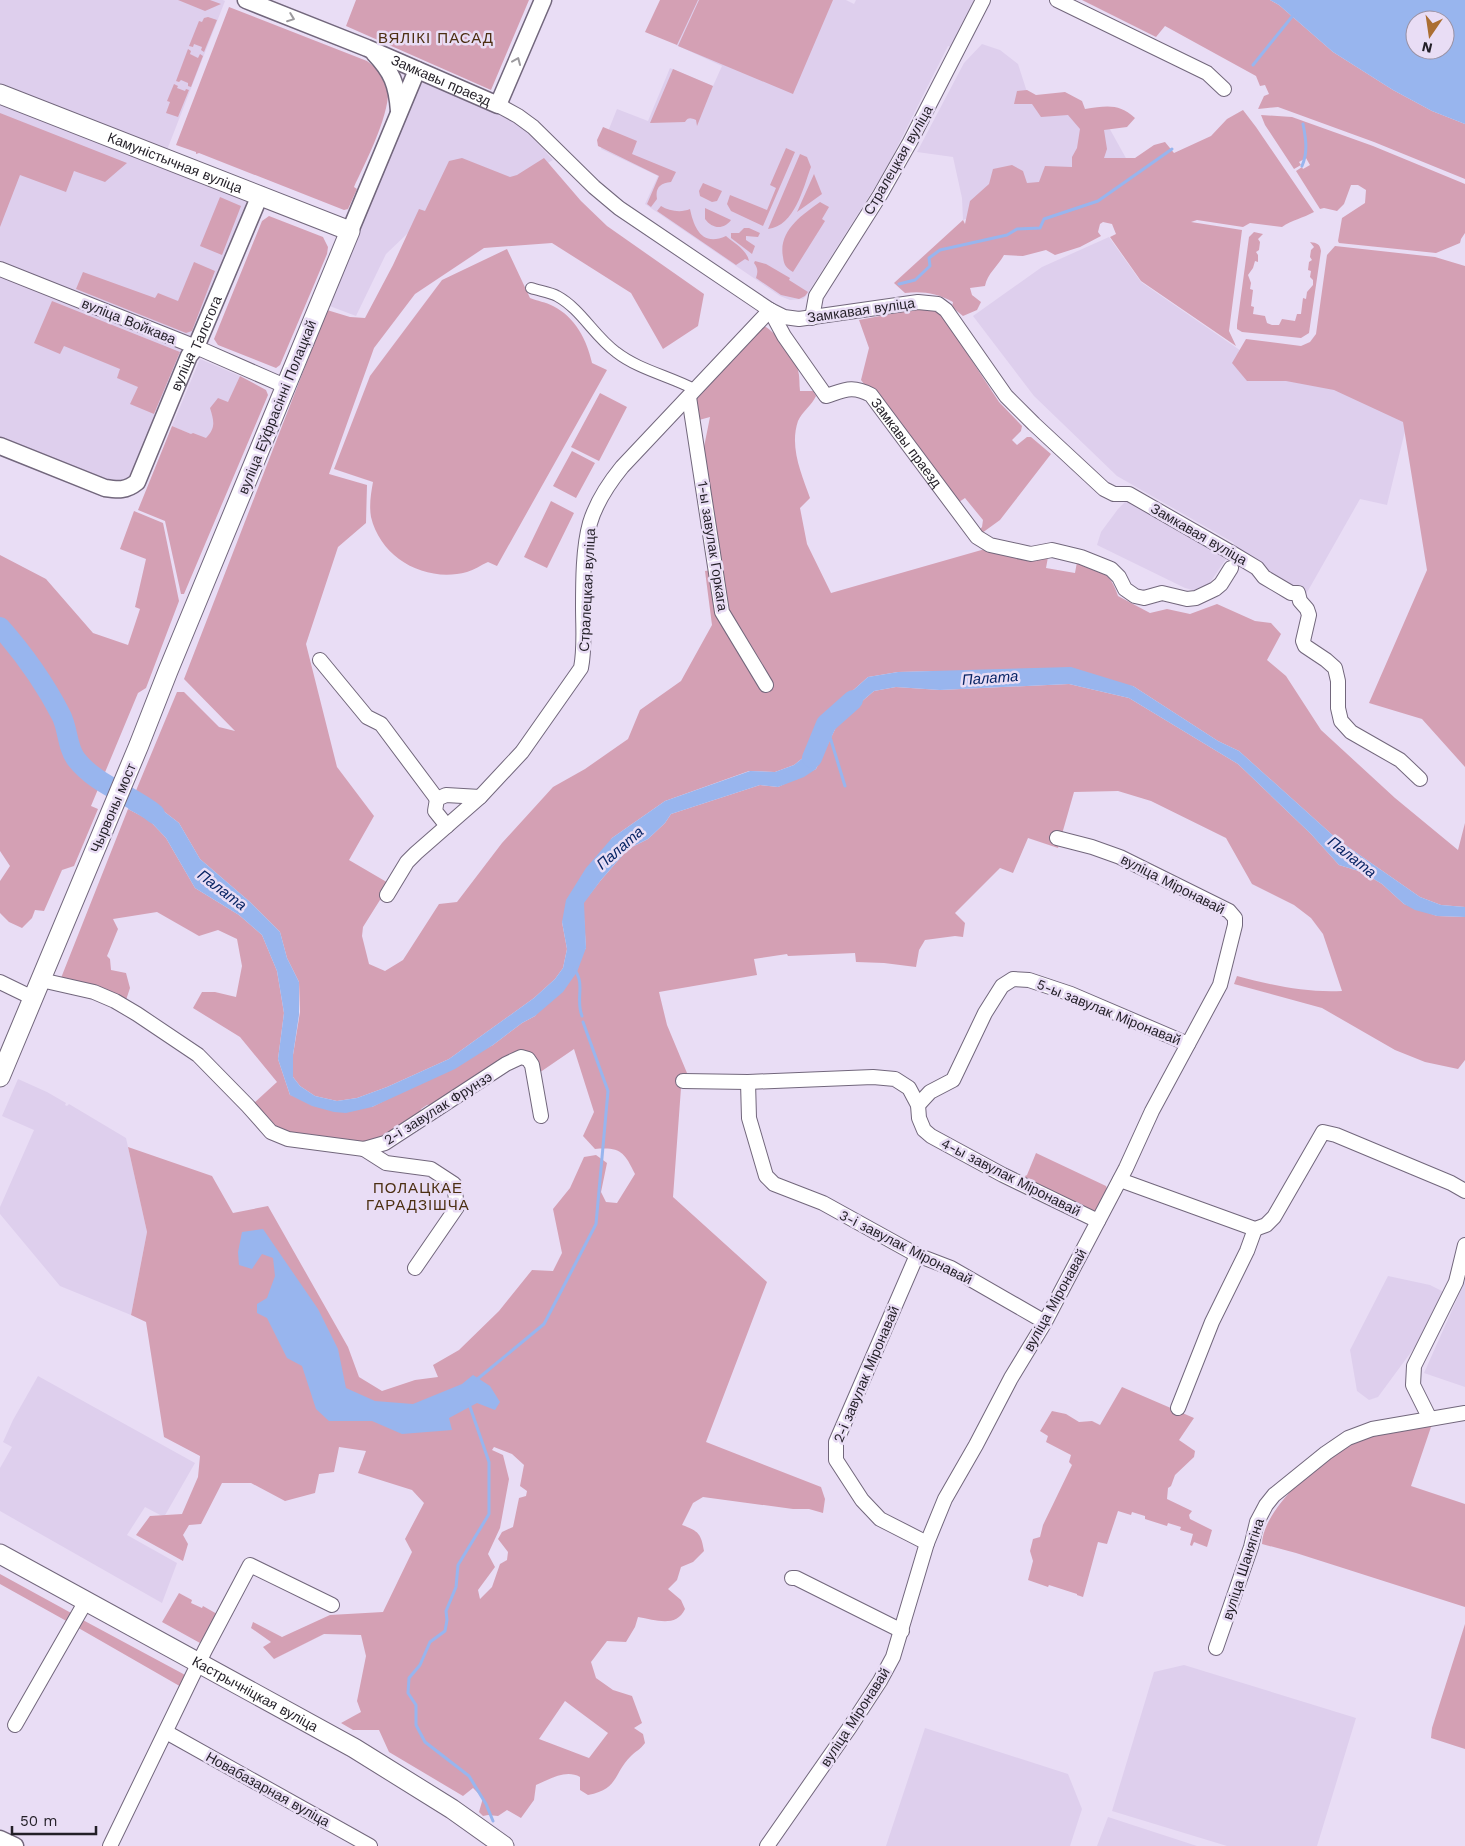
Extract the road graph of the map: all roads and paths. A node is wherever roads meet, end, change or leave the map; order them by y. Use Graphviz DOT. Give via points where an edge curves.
graph roads {
  1 [pos="246,0"];
  2 [pos="543,0"];
  3 [pos="982,0"];
  4 [pos="1057,0"];
  5 [pos="370,49"];
  6 [pos="417,70"];
  7 [pos="1224,89"];
  8 [pos="0,94"];
  9 [pos="498,105"];
  10 [pos="399,114"];
  11 [pos="260,195"];
  12 [pos="350,231"];
  13 [pos="0,269"];
  14 [pos="531,288"];
  15 [pos="770,310"];
  16 [pos="812,318"];
  17 [pos="196,347"];
  18 [pos="285,386"];
  19 [pos="693,393"];
  20 [pos="0,446"];
  21 [pos="1231,568"];
  22 [pos="320,660"];
  23 [pos="766,686"];
  24 [pos="139,745"];
  25 [pos="1420,779"];
  26 [pos="480,797"];
  27 [pos="437,799"];
  28 [pos="447,826"];
  29 [pos="1057,838"];
  30 [pos="387,895"];
  31 [pos="41,980"];
  32 [pos="0,982"];
  33 [pos="34,998"];
  34 [pos="1188,1044"];
  35 [pos="0,1076"];
  36 [pos="683,1081"];
  37 [pos="748,1082"];
  38 [pos="918,1105"];
  39 [pos="540,1116"];
  40 [pos="364,1149"];
  41 [pos="1120,1180"];
  42 [pos="1465,1191"];
  43 [pos="1098,1221"];
  44 [pos="1255,1229"];
  45 [pos="1465,1245"];
  46 [pos="916,1255"];
  47 [pos="415,1268"];
  48 [pos="1045,1322"];
  49 [pos="1178,1408"];
  50 [pos="1465,1413"];
  51 [pos="1429,1418"];
  52 [pos="927,1543"];
  53 [pos="0,1554"];
  54 [pos="792,1578"];
  55 [pos="86,1601"];
  56 [pos="332,1605"];
  57 [pos="902,1631"];
  58 [pos="1216,1648"];
  59 [pos="200,1664"];
  60 [pos="15,1725"];
  61 [pos="166,1732"];
  62 [pos="0,1839"];
  63 [pos="15,1846"];
  64 [pos="110,1846"];
  65 [pos="370,1846"];
  66 [pos="504,1846"];
  67 [pos="767,1846"];
  1 -- 5 [label="street, Замкавы праезд, one-way"];
  9 -- 2 [label="street, one-way"];
  3 -- 16 [label="street, Стралецкая вуліца" via="910,142 816,296"];
  4 -- 7 [label="street" via="1207,73"];
  5 -- 6 [label="street, Замкавы праезд"];
  5 -- 10 [label="street" via="394,79"];
  6 -- 9 [label="street, Замкавы праезд"];
  6 -- 10 [label="street, вуліца Еўфрасінні Полацкай"];
  8 -- 11 [label="main road, Камуністычная вуліца"];
  9 -- 15 [label="street, Замкавая вуліца" via="534,128 619,208"];
  10 -- 12 [label="street, вуліца Еўфрасінні Полацкай"];
  11 -- 12 [label="main road, Камуністычная вуліца"];
  11 -- 17 [label="street, вуліца Талстога"];
  12 -- 18 [label="main road, вуліца Еўфрасінні Полацкай"];
  13 -- 17 [label="street, вуліца Войкава"];
  14 -- 19 [label="street" via="557,296 618,354"];
  15 -- 16 [label="street, Замкавая вуліца" via="784,317"];
  15 -- 19 [label="street, Стралецкая вуліца"];
  15 -- 21 [label="street, Замкавы праезд" via="826,396 850,388 871,395 977,537 990,545 1031,554 1052,550 1080,557 1111,569 1134,596 1144,598 1162,593 1196,598 1221,584"];
  16 -- 25 [label="street, Замкавая вуліца" via="918,302 938,304 946,310 1006,396 1104,489 1114,494 1129,494 1257,568 1264,577 1291,593 1298,594 1309,615 1303,641 1305,646 1335,668 1341,721 1351,732 1400,760"];
  17 -- 18 [label="street, вуліца Войкава"];
  17 -- 20 [label="street, вуліца Талстога" via="189,356 140,476 128,489 105,488"];
  18 -- 24 [label="main road, вуліца Еўфрасінні Полацкай"];
  19 -- 23 [label="street, 1-ы завулак Горкага" via="722,612"];
  19 -- 26 [label="street, Стралецкая вуліца" via="622,467 596,508 587,541 580,668 522,752"];
  22 -- 27 [label="street" via="367,717 381,724"];
  24 -- 31 [label="main road, Чырвоны мост"];
  26 -- 27 [label="street" via="446,795"];
  26 -- 28 [label="street, Стралецкая вуліца"];
  27 -- 28 [label="street" via="435,811"];
  28 -- 30 [label="street, Стралецкая вуліца" via="407,862"];
  29 -- 34 [label="street, вуліца Міронавай" via="1120,857 1229,911 1235,918 1220,985"];
  31 -- 33 [label="main road"];
  31 -- 40 [label="street, 2-і завулак Фрунзэ" via="94,992 137,1014 198,1055 271,1132 288,1139"];
  32 -- 33 [label="street"];
  33 -- 35 [label="main road"];
  34 -- 38 [label="street, 5-ы завулак Міронавай" via="1071,994 1029,980 1012,979 1002,986 985,1013 953,1080 930,1092"];
  34 -- 41 [label="street, вуліца Міронавай"];
  36 -- 37 [label="street, 4-ы завулак Міронавай"];
  37 -- 38 [label="street, 4-ы завулак Міронавай" via="873,1076 895,1080 909,1088"];
  37 -- 46 [label="street, 3-і завулак Міронавай" via="749,1118 766,1176 774,1184 823,1203"];
  38 -- 43 [label="street, 4-ы завулак Міронавай" via="924,1130 931,1136 1002,1175"];
  39 -- 40 [label="street, 2-і завулак Фрунзэ" via="532,1065 521,1057 385,1143"];
  40 -- 47 [label="street" via="386,1163 432,1169 454,1184 457,1207"];
  41 -- 43 [label="street, вуліца Міронавай"];
  41 -- 44 [label="street"];
  42 -- 44 [label="street" via="1336,1135 1322,1132 1274,1217"];
  43 -- 48 [label="street, вуліца Міронавай"];
  44 -- 49 [label="street" via="1212,1322"];
  45 -- 51 [label="street" via="1456,1282 1414,1366 1413,1385"];
  46 -- 48 [label="street, 3-і завулак Міронавай" via="951,1268"];
  46 -- 52 [label="street, 2-і завулак Міронавай" via="836,1442 836,1460 862,1500 880,1519"];
  48 -- 52 [label="street, вуліца Міронавай" via="945,1499"];
  50 -- 51 [label="street, вуліца Шанягіна"];
  51 -- 58 [label="street, вуліца Шанягіна" via="1372,1429 1348,1438 1274,1495 1257,1522"];
  52 -- 57 [label="street, вуліца Міронавай"];
  53 -- 55 [label="main road, Кастрычніцкая вуліца"];
  54 -- 57 [label="street"];
  55 -- 59 [label="main road, Кастрычніцкая вуліца"];
  55 -- 60 [label="street"];
  56 -- 59 [label="street" via="250,1565"];
  57 -- 67 [label="street, вуліца Міронавай" via="880,1681"];
  59 -- 61 [label="street"];
  59 -- 66 [label="main road, Кастрычніцкая вуліца" via="354,1748 452,1809"];
  61 -- 64 [label="street"];
  61 -- 65 [label="street, Новабазарная вуліца"];
  62 -- 63 [label="street"];
}
